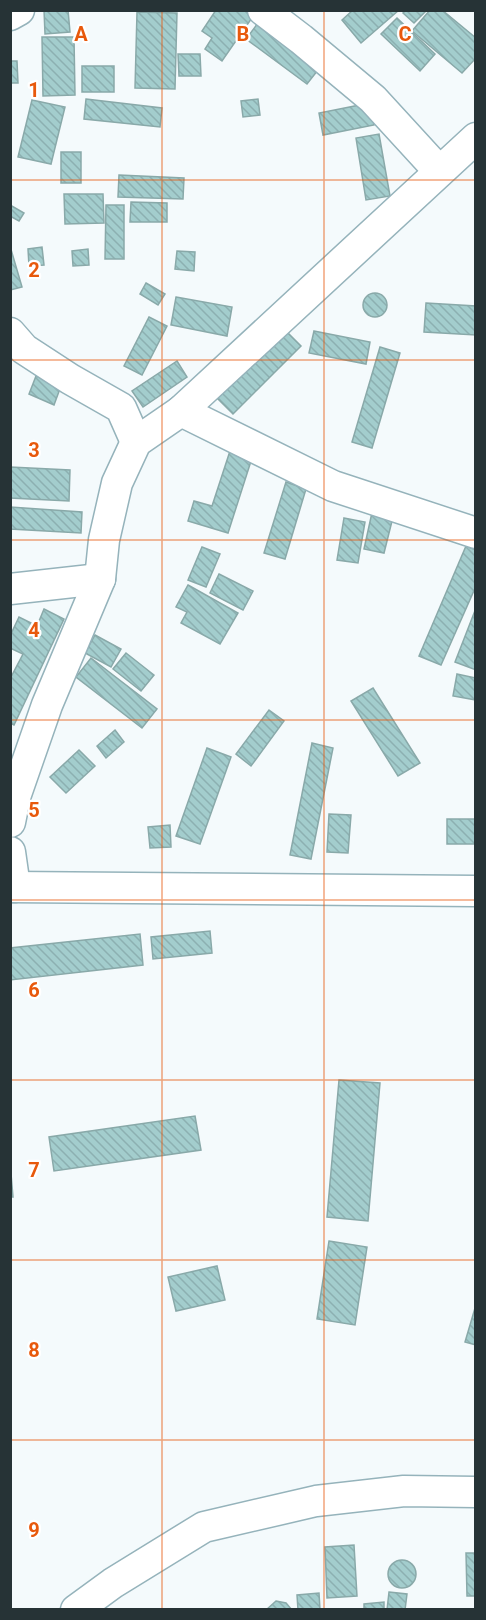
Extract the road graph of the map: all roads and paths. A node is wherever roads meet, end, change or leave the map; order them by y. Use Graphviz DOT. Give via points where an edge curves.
graph roads {
  1 [pos="19,10"];
  2 [pos="263,10"];
  3 [pos="10,15"];
  4 [pos="476,138"];
  5 [pos="439,171"];
  6 [pos="10,333"];
  7 [pos="181,411"];
  8 [pos="136,442"];
  9 [pos="476,533"];
  10 [pos="100,579"];
  11 [pos="10,589"];
  12 [pos="10,822"];
  13 [pos="10,852"];
  14 [pos="13,887"];
  15 [pos="476,891"];
  16 [pos="476,1492"];
  17 [pos="76,1610"];
  1 -- 3 [label="street"];
  2 -- 5 [label="street" via="373,99"];
  4 -- 5 [label="street"];
  5 -- 7 [label="street"];
  6 -- 8 [label="street" via="24,349 121,408"];
  7 -- 8 [label="street"];
  7 -- 9 [label="street" via="333,486"];
  8 -- 10 [label="street" via="117,483"];
  10 -- 11 [label="street"];
  10 -- 12 [label="street" via="47,705"];
  13 -- 14 [label="street"];
  14 -- 15 [label="street"];
  16 -- 17 [label="street" via="404,1491 316,1501 204,1527"];
}
